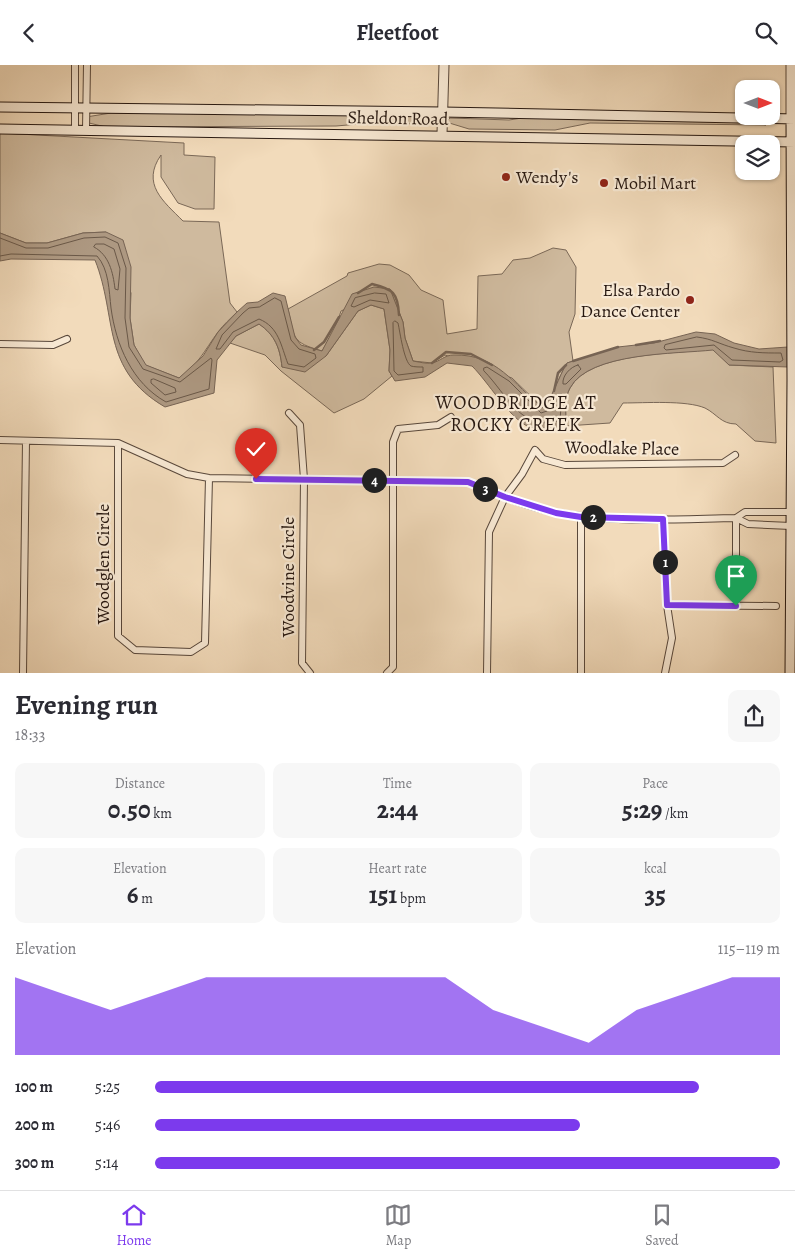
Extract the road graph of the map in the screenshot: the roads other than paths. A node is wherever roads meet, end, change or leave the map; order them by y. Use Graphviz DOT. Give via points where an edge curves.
graph roads {
  1 [pos="75,65"];
  2 [pos="86,65"];
  3 [pos="444,65"];
  4 [pos="791,65"];
  5 [pos="0,107"];
  6 [pos="75,108"];
  7 [pos="86,108"];
  8 [pos="442,111"];
  9 [pos="793,119"];
  10 [pos="0,129"];
  11 [pos="74,130"];
  12 [pos="86,130"];
  13 [pos="442,134"];
  14 [pos="793,142"];
  15 [pos="67,339"];
  16 [pos="0,345"];
  17 [pos="793,388"];
  18 [pos="289,413"];
  19 [pos="451,417"];
  20 [pos="0,440"];
  21 [pos="26,441"];
  22 [pos="118,443"];
  23 [pos="735,455"];
  24 [pos="209,478"];
  25 [pos="304,479"];
  26 [pos="393,480"];
  27 [pos="505,497"];
  28 [pos="581,517"];
  29 [pos="736,518"];
  30 [pos="663,519"];
  31 [pos="792,519"];
  32 [pos="667,605"];
  33 [pos="736,606"];
  34 [pos="776,606"];
  35 [pos="23,673"];
  36 [pos="310,673"];
  37 [pos="387,673"];
  38 [pos="487,673"];
  39 [pos="581,673"];
  40 [pos="665,673"];
  41 [pos="790,673"];
  1 -- 6 [label="street"];
  2 -- 7 [label="street"];
  3 -- 8 [label="main road"];
  4 -- 9 [label="main road"];
  5 -- 6 [label="main road, Sheldon Road"];
  6 -- 7 [label="main road, Sheldon Road"];
  6 -- 11 [label="street"];
  7 -- 8 [label="main road, Sheldon Road"];
  7 -- 12 [label="street"];
  8 -- 9 [label="main road, Sheldon Road"];
  8 -- 13 [label="main road"];
  9 -- 14 [label="main road"];
  10 -- 11 [label="main road, Sheldon Road"];
  11 -- 12 [label="main road, Sheldon Road"];
  12 -- 13 [label="main road, Sheldon Road"];
  13 -- 14 [label="main road, Sheldon Road"];
  14 -- 17 [label="main road"];
  15 -- 16 [label="street" via="53,345"];
  17 -- 31 [label="main road"];
  18 -- 25 [label="street, Woodvine Circle" via="300,425"];
  19 -- 26 [label="street" via="438,425 398,429 393,442"];
  20 -- 21 [label="street"];
  21 -- 22 [label="street"];
  21 -- 35 [label="street"];
  22 -- 24 [label="street" via="188,474"];
  22 -- 24 [label="street, Woodglen Circle" via="118,636 135,650 191,652 205,643"];
  23 -- 27 [label="street, Woodlake Place" via="724,463 565,465 543,459 535,451"];
  24 -- 25 [label="street"];
  25 -- 26 [label="street"];
  25 -- 36 [label="street, Woodvine Circle" via="302,663"];
  26 -- 27 [label="street" via="468,482"];
  26 -- 37 [label="street" via="393,667"];
  27 -- 28 [label="street"];
  27 -- 38 [label="street" via="489,532"];
  28 -- 30 [label="street"];
  28 -- 39 [label="street"];
  29 -- 30 [label="street"];
  29 -- 31 [label="street" via="748,524"];
  29 -- 31 [label="street" via="746,512"];
  29 -- 33 [label="street"];
  30 -- 32 [label="street"];
  31 -- 41 [label="main road"];
  32 -- 33 [label="street"];
  32 -- 40 [label="street" via="672,638"];
  33 -- 34 [label="street"];
}
